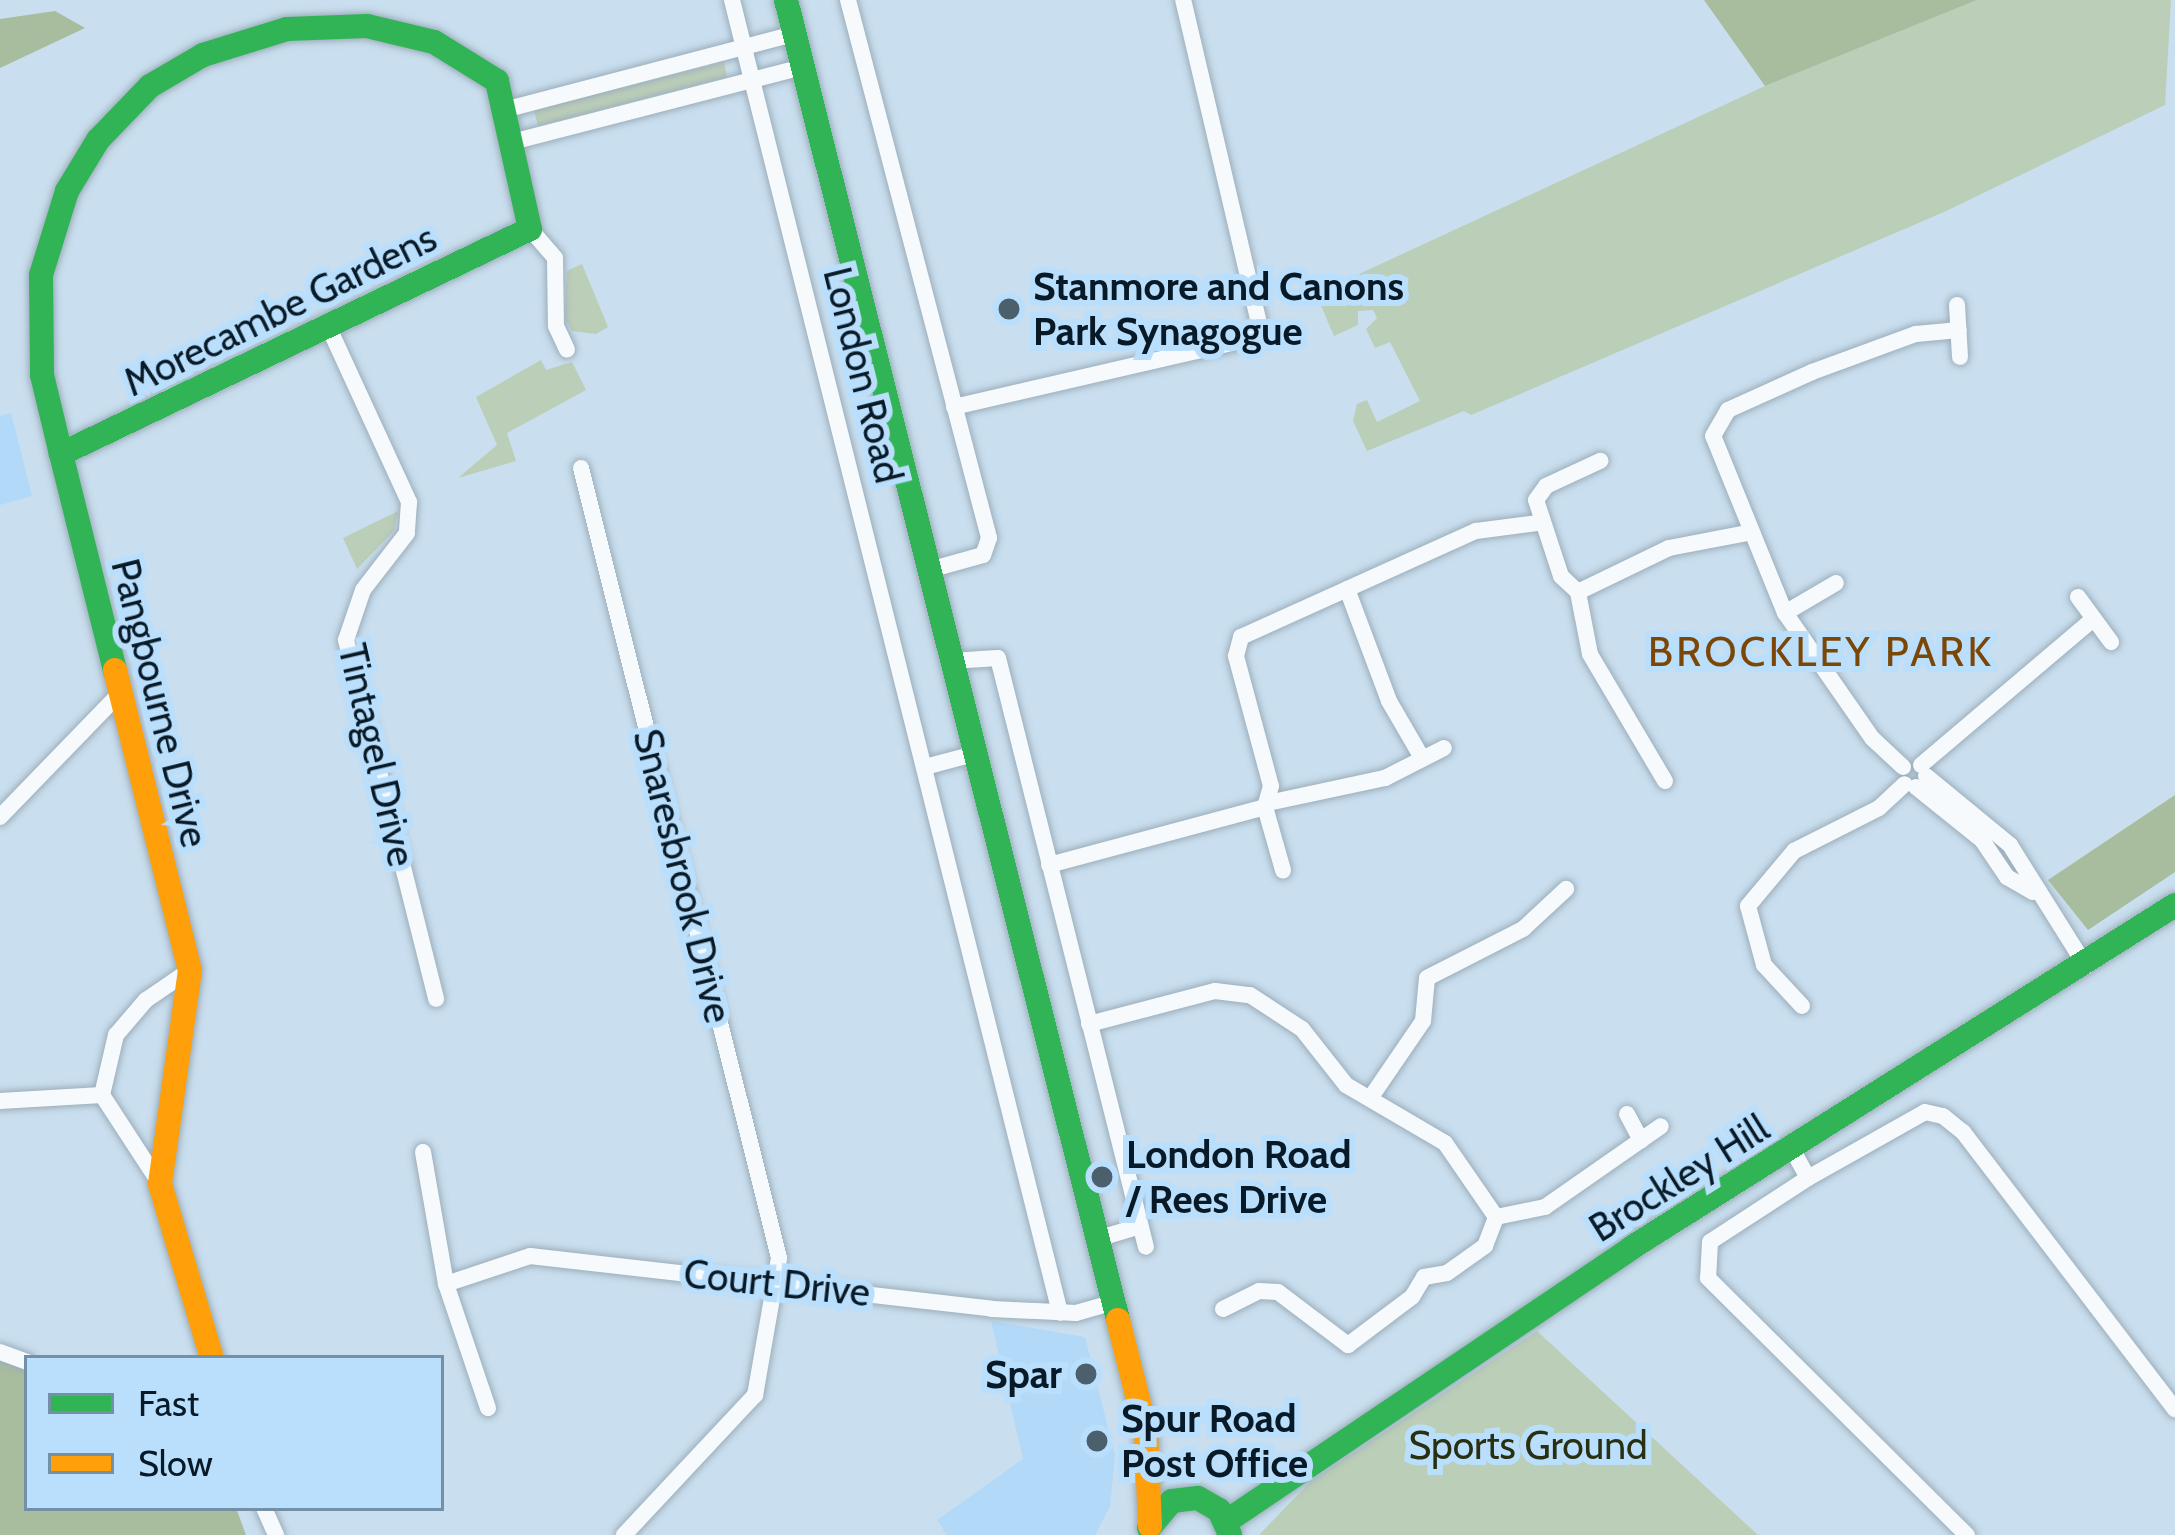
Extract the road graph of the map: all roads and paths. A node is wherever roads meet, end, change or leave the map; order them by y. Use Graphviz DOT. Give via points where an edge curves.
graph roads {
  1 [pos="732,0"];
  2 [pos="786,0"];
  3 [pos="848,0"];
  4 [pos="1183,0"];
  5 [pos="794,34"];
  6 [pos="744,47"];
  7 [pos="803,67"];
  8 [pos="752,80"];
  9 [pos="504,110"];
  10 [pos="512,142"];
  11 [pos="530,229"];
  12 [pos="1957,304"];
  13 [pos="329,328"];
  14 [pos="1959,330"];
  15 [pos="567,350"];
  16 [pos="1960,357"];
  17 [pos="954,406"];
  18 [pos="61,454"];
  19 [pos="1600,460"];
  20 [pos="581,468"];
  21 [pos="1538,523"];
  22 [pos="1747,533"];
  23 [pos="928,570"];
  24 [pos="1836,583"];
  25 [pos="1347,589"];
  26 [pos="1578,592"];
  27 [pos="2078,597"];
  28 [pos="1785,613"];
  29 [pos="2093,619"];
  30 [pos="2111,642"];
  31 [pos="951,661"];
  32 [pos="121,692"];
  33 [pos="1444,748"];
  34 [pos="974,754"];
  35 [pos="1422,758"];
  36 [pos="926,767"];
  37 [pos="1914,776"];
  38 [pos="1665,781"];
  39 [pos="1266,805"];
  40 [pos="0,818"];
  41 [pos="1049,865"];
  42 [pos="1283,870"];
  43 [pos="1566,889"];
  44 [pos="2175,905"];
  45 [pos="2086,966"];
  46 [pos="190,970"];
  47 [pos="436,999"];
  48 [pos="1802,1006"];
  49 [pos="1090,1024"];
  50 [pos="102,1095"];
  51 [pos="1371,1097"];
  52 [pos="0,1102"];
  53 [pos="1627,1114"];
  54 [pos="1661,1126"];
  55 [pos="1641,1139"];
  56 [pos="1792,1149"];
  57 [pos="423,1152"];
  58 [pos="1808,1178"];
  59 [pos="160,1184"];
  60 [pos="1496,1217"];
  61 [pos="1140,1226"];
  62 [pos="1096,1239"];
  63 [pos="1146,1247"];
  64 [pos="446,1283"];
  65 [pos="775,1284"];
  66 [pos="1112,1303"];
  67 [pos="1223,1309"];
  68 [pos="1060,1313"];
  69 [pos="211,1355"];
  70 [pos="488,1408"];
  71 [pos="2175,1409"];
  72 [pos="1146,1431"];
  73 [pos="1198,1498"];
  74 [pos="1228,1528"];
  75 [pos="1149,1530"];
  76 [pos="624,1535"];
  77 [pos="1967,1535"];
  1 -- 6 [label="street, London Road"];
  2 -- 5 [label="main road, London Road"];
  3 -- 17 [label="street, London Road"];
  4 -- 17 [label="street" via="1262,336"];
  5 -- 6 [label="street"];
  5 -- 7 [label="main road, London Road"];
  6 -- 8 [label="street, London Road"];
  6 -- 9 [label="street"];
  7 -- 8 [label="street"];
  7 -- 23 [label="main road, London Road"];
  8 -- 10 [label="street"];
  8 -- 36 [label="street, London Road"];
  9 -- 10 [label="main road"];
  9 -- 18 [label="main road, Pangbourne Drive" via="497,81 456,52 368,26 287,29 236,41 150,86 74,179 41,275 42,375"];
  10 -- 11 [label="main road"];
  11 -- 13 [label="main road, Morecambe Gardens"];
  11 -- 15 [label="street" via="555,258 555,316"];
  12 -- 14 [label="street"];
  13 -- 18 [label="main road, Morecambe Gardens"];
  13 -- 47 [label="street, Tintagel Drive" via="409,502 407,533 364,590 346,640"];
  14 -- 16 [label="street"];
  14 -- 22 [label="street" via="1916,334 1720,417 1714,446"];
  17 -- 23 [label="street, London Road" via="988,548"];
  18 -- 32 [label="main road, Pangbourne Drive"];
  19 -- 21 [label="street" via="1546,486 1536,500"];
  20 -- 65 [label="street, Snaresbrook Drive" via="778,1258"];
  21 -- 25 [label="street" via="1495,526"];
  21 -- 26 [label="street" via="1561,576"];
  22 -- 26 [label="street" via="1669,548"];
  22 -- 28 [label="street"];
  23 -- 31 [label="main road, London Road"];
  24 -- 28 [label="street"];
  25 -- 35 [label="street" via="1389,701"];
  25 -- 39 [label="street" via="1238,642"];
  26 -- 38 [label="street" via="1590,654"];
  27 -- 29 [label="street"];
  28 -- 37 [label="street" via="1871,738"];
  29 -- 30 [label="street"];
  29 -- 37 [label="street"];
  31 -- 34 [label="main road, London Road"];
  31 -- 41 [label="street" via="998,658"];
  32 -- 40 [label="street"];
  32 -- 46 [label="main road, Pangbourne Drive"];
  33 -- 35 [label="street"];
  34 -- 36 [label="street"];
  34 -- 62 [label="main road, London Road"];
  35 -- 39 [label="street"];
  36 -- 68 [label="street, London Road"];
  37 -- 45 [label="street" via="2000,834"];
  37 -- 48 [label="street" via="1879,808 1794,851 1748,906 1765,965"];
  39 -- 41 [label="street"];
  39 -- 42 [label="street"];
  41 -- 49 [label="street"];
  43 -- 51 [label="street" via="1523,929 1427,978 1423,1021"];
  44 -- 45 [label="main road, Brockley Hill"];
  45 -- 56 [label="main road, Brockley Hill"];
  46 -- 50 [label="street" via="146,1000 116,1035"];
  46 -- 59 [label="main road, Pangbourne Drive"];
  49 -- 51 [label="street" via="1238,991 1292,1021 1336,1077"];
  49 -- 61 [label="street"];
  50 -- 52 [label="street"];
  50 -- 59 [label="street, Pangbourne Drive"];
  51 -- 60 [label="street" via="1445,1143"];
  53 -- 55 [label="street"];
  54 -- 55 [label="street"];
  55 -- 60 [label="street" via="1545,1207"];
  56 -- 58 [label="street"];
  56 -- 74 [label="main road, Brockley Hill"];
  57 -- 64 [label="street"];
  58 -- 71 [label="street" via="1924,1112 1943,1116"];
  58 -- 77 [label="street" via="1710,1242 1708,1278"];
  59 -- 69 [label="main road, Pangbourne Drive"];
  60 -- 67 [label="street" via="1485,1246 1447,1273 1424,1277 1412,1297 1348,1345 1278,1292 1258,1291"];
  61 -- 62 [label="street"];
  61 -- 63 [label="street"];
  62 -- 66 [label="main road, London Road"];
  64 -- 65 [label="street, Court Drive" via="530,1256"];
  64 -- 70 [label="street"];
  65 -- 68 [label="street, Court Drive"];
  65 -- 76 [label="street, Snaresbrook Drive" via="754,1395"];
  66 -- 68 [label="street, Court Drive"];
  66 -- 72 [label="main road, London Road"];
  72 -- 73 [label="main road, London Road" via="1168,1472"];
  72 -- 75 [label="main road, London Road"];
  73 -- 74 [label="main road, London Road"];
  73 -- 75 [label="main road" via="1172,1501"];
}
